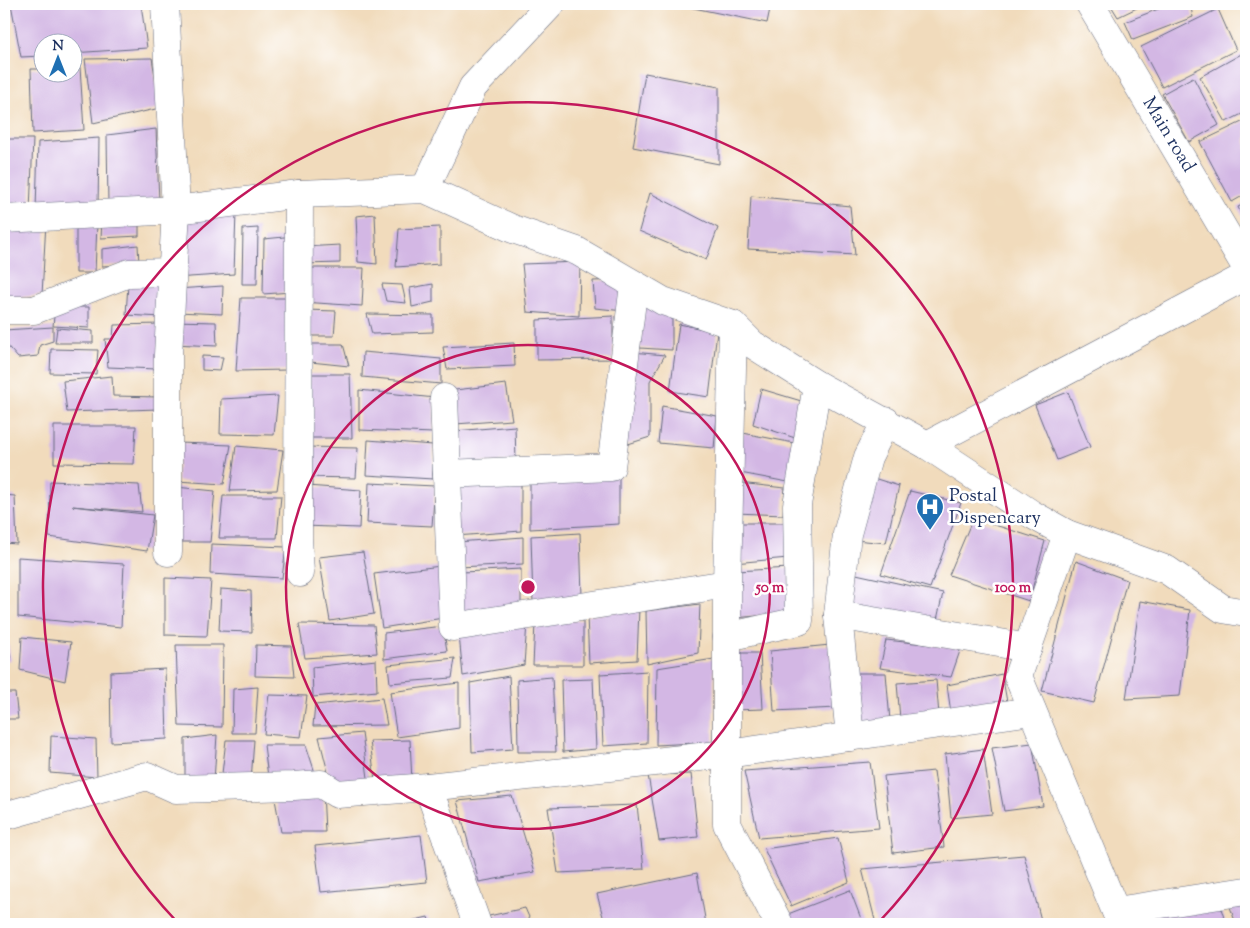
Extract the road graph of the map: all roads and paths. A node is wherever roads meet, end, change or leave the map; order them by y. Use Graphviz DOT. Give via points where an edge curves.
graph roads {
  1 [pos="165,4"];
  2 [pos="551,4"];
  3 [pos="1090,4"];
  4 [pos="425,189"];
  5 [pos="299,194"];
  6 [pos="176,210"];
  7 [pos="4,219"];
  8 [pos="1246,267"];
  9 [pos="172,272"];
  10 [pos="1246,276"];
  11 [pos="634,285"];
  12 [pos="4,310"];
  13 [pos="733,325"];
  14 [pos="817,385"];
  15 [pos="444,398"];
  16 [pos="886,422"];
  17 [pos="927,445"];
  18 [pos="447,474"];
  19 [pos="1067,534"];
  20 [pos="168,552"];
  21 [pos="300,573"];
  22 [pos="727,584"];
  23 [pos="1246,613"];
  24 [pos="838,615"];
  25 [pos="727,637"];
  26 [pos="1028,648"];
  27 [pos="1032,711"];
  28 [pos="850,736"];
  29 [pos="727,754"];
  30 [pos="428,787"];
  31 [pos="5,814"];
  32 [pos="1246,891"];
  33 [pos="1118,918"];
  34 [pos="477,924"];
  35 [pos="779,924"];
  1 -- 6 [label="street"];
  2 -- 4 [label="street" via="473,87"];
  3 -- 8 [label="street, Main road"];
  4 -- 5 [label="street"];
  4 -- 11 [label="street" via="512,229 576,251"];
  5 -- 6 [label="street"];
  5 -- 21 [label="street"];
  6 -- 7 [label="street"];
  6 -- 9 [label="street"];
  9 -- 12 [label="street" via="129,273 34,310"];
  9 -- 20 [label="street" via="168,355"];
  10 -- 17 [label="street"];
  11 -- 13 [label="street" via="663,301"];
  11 -- 18 [label="street" via="611,467"];
  13 -- 14 [label="street" via="752,344"];
  13 -- 22 [label="street"];
  14 -- 16 [label="street"];
  14 -- 25 [label="street" via="796,505 799,621"];
  15 -- 18 [label="street"];
  16 -- 17 [label="street"];
  16 -- 24 [label="street" via="868,457 847,534"];
  17 -- 19 [label="street" via="1032,515"];
  18 -- 22 [label="street" via="453,627"];
  19 -- 23 [label="street" via="1167,570 1222,609"];
  19 -- 26 [label="street"];
  22 -- 25 [label="street"];
  24 -- 26 [label="street"];
  24 -- 28 [label="street"];
  25 -- 29 [label="street"];
  26 -- 27 [label="street" via="1018,676"];
  27 -- 28 [label="street"];
  27 -- 33 [label="street"];
  28 -- 29 [label="street"];
  29 -- 30 [label="street"];
  29 -- 35 [label="street" via="727,824"];
  30 -- 31 [label="street" via="337,794 321,784 176,789 147,776"];
  30 -- 34 [label="street"];
  32 -- 33 [label="street"];
}
